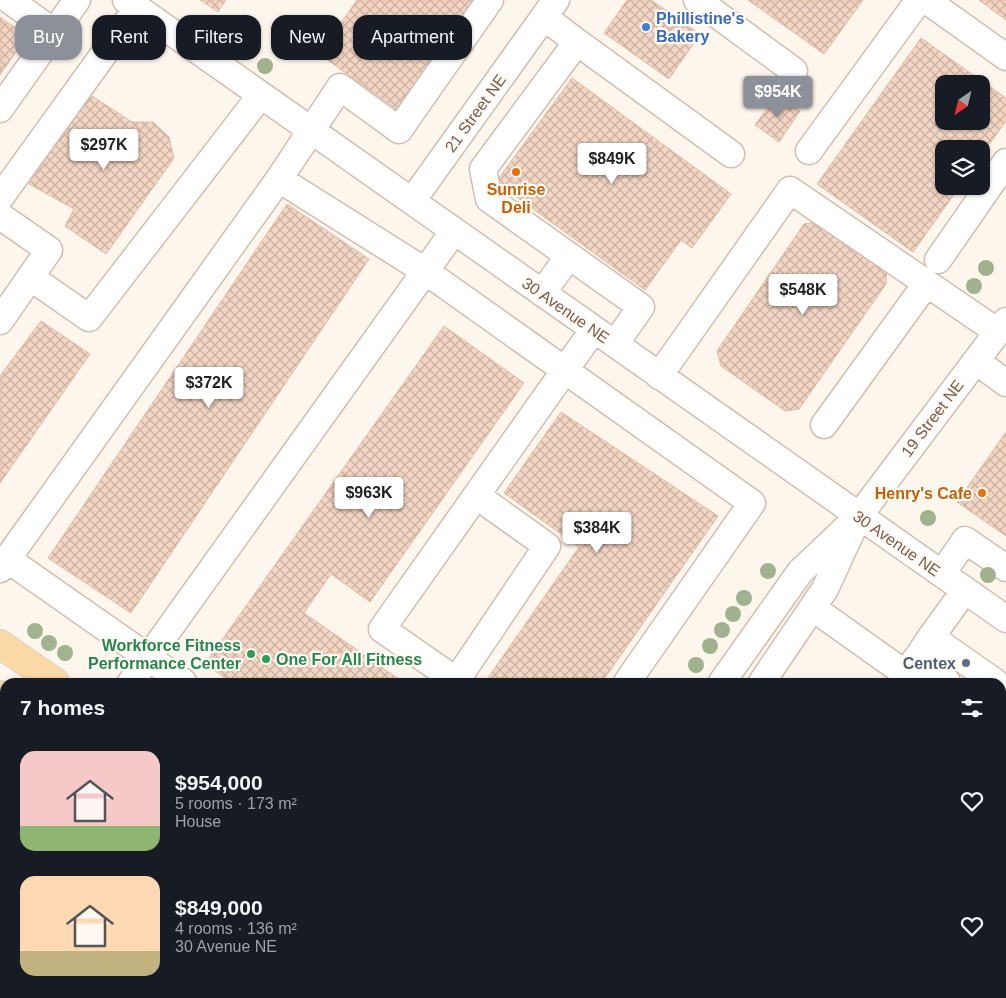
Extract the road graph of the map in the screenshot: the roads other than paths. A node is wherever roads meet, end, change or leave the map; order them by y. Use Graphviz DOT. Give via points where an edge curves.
graph roads {
  1 [pos="9,0"];
  2 [pos="77,0"];
  3 [pos="490,0"];
  4 [pos="697,0"];
  5 [pos="919,0"];
  6 [pos="926,0"];
  7 [pos="131,4"];
  8 [pos="550,8"];
  9 [pos="30,15"];
  10 [pos="66,15"];
  11 [pos="577,42"];
  12 [pos="1006,57"];
  13 [pos="34,60"];
  14 [pos="794,71"];
  15 [pos="261,95"];
  16 [pos="0,109"];
  17 [pos="312,130"];
  18 [pos="809,151"];
  19 [pos="731,154"];
  20 [pos="1006,162"];
  21 [pos="279,179"];
  22 [pos="0,198"];
  23 [pos="412,201"];
  24 [pos="0,216"];
  25 [pos="454,231"];
  26 [pos="569,256"];
  27 [pos="938,260"];
  28 [pos="425,271"];
  29 [pos="30,277"];
  30 [pos="926,284"];
  31 [pos="542,293"];
  32 [pos="0,321"];
  33 [pos="1000,336"];
  34 [pos="604,337"];
  35 [pos="976,361"];
  36 [pos="564,372"];
  37 [pos="659,376"];
  38 [pos="1006,383"];
  39 [pos="824,425"];
  40 [pos="477,496"];
  41 [pos="858,516"];
  42 [pos="4,564"];
  43 [pos="1006,568"];
  44 [pos="942,574"];
  45 [pos="964,590"];
  46 [pos="813,608"];
  47 [pos="1006,619"];
  48 [pos="931,637"];
  49 [pos="0,644"];
  50 [pos="149,659"];
  51 [pos="913,672"];
  52 [pos="49,678"];
  53 [pos="134,678"];
  54 [pos="177,678"];
  55 [pos="451,678"];
  56 [pos="460,678"];
  57 [pos="629,678"];
  58 [pos="725,678"];
  59 [pos="765,678"];
  60 [pos="933,678"];
  61 [pos="989,678"];
  1 -- 9 [label="street"];
  2 -- 10 [label="street"];
  3 -- 17 [label="street" via="399,130 340,88"];
  4 -- 14 [label="street"];
  5 -- 18 [label="street"];
  6 -- 12 [label="street"];
  7 -- 15 [label="street, 30 Avenue NE"];
  7 -- 22 [label="street"];
  8 -- 11 [label="street"];
  8 -- 23 [label="street, 21 Street NE"];
  11 -- 19 [label="street"];
  11 -- 26 [label="street" via="483,169 489,199"];
  13 -- 16 [label="street"];
  15 -- 17 [label="street, 30 Avenue NE"];
  15 -- 29 [label="street" via="89,318"];
  17 -- 21 [label="street"];
  17 -- 23 [label="street, 30 Avenue NE"];
  20 -- 27 [label="street"];
  21 -- 28 [label="street"];
  21 -- 42 [label="street"];
  23 -- 25 [label="street, 30 Avenue NE"];
  24 -- 29 [label="street" via="49,250"];
  25 -- 28 [label="street"];
  25 -- 31 [label="street, 30 Avenue NE"];
  26 -- 31 [label="street"];
  26 -- 34 [label="street" via="641,307"];
  28 -- 36 [label="street"];
  28 -- 50 [label="street"];
  29 -- 32 [label="street"];
  30 -- 33 [label="street"];
  30 -- 37 [label="street" via="790,190"];
  30 -- 39 [label="street"];
  31 -- 34 [label="street, 30 Avenue NE"];
  33 -- 35 [label="street, 19 Street NE"];
  34 -- 36 [label="street"];
  34 -- 37 [label="street, 30 Avenue NE"];
  35 -- 38 [label="street"];
  35 -- 41 [label="street, 19 Street NE"];
  36 -- 40 [label="street"];
  36 -- 57 [label="street" via="752,503"];
  37 -- 41 [label="street, 30 Avenue NE"];
  40 -- 55 [label="street" via="382,629"];
  40 -- 56 [label="street" via="547,546"];
  41 -- 44 [label="street, 30 Avenue NE"];
  41 -- 46 [label="street, 19 Street NE" via="826,589"];
  41 -- 58 [label="street, 19 Street NE" via="800,572"];
  42 -- 50 [label="street"];
  43 -- 44 [label="street" via="965,540"];
  44 -- 45 [label="street, 30 Avenue NE"];
  45 -- 47 [label="street, 30 Avenue NE"];
  45 -- 48 [label="street"];
  46 -- 51 [label="street"];
  46 -- 59 [label="street, 19 Street NE"];
  48 -- 51 [label="street"];
  48 -- 61 [label="street"];
  49 -- 52 [label="main road"];
  50 -- 53 [label="street"];
  50 -- 54 [label="street"];
  51 -- 60 [label="street"];
}
